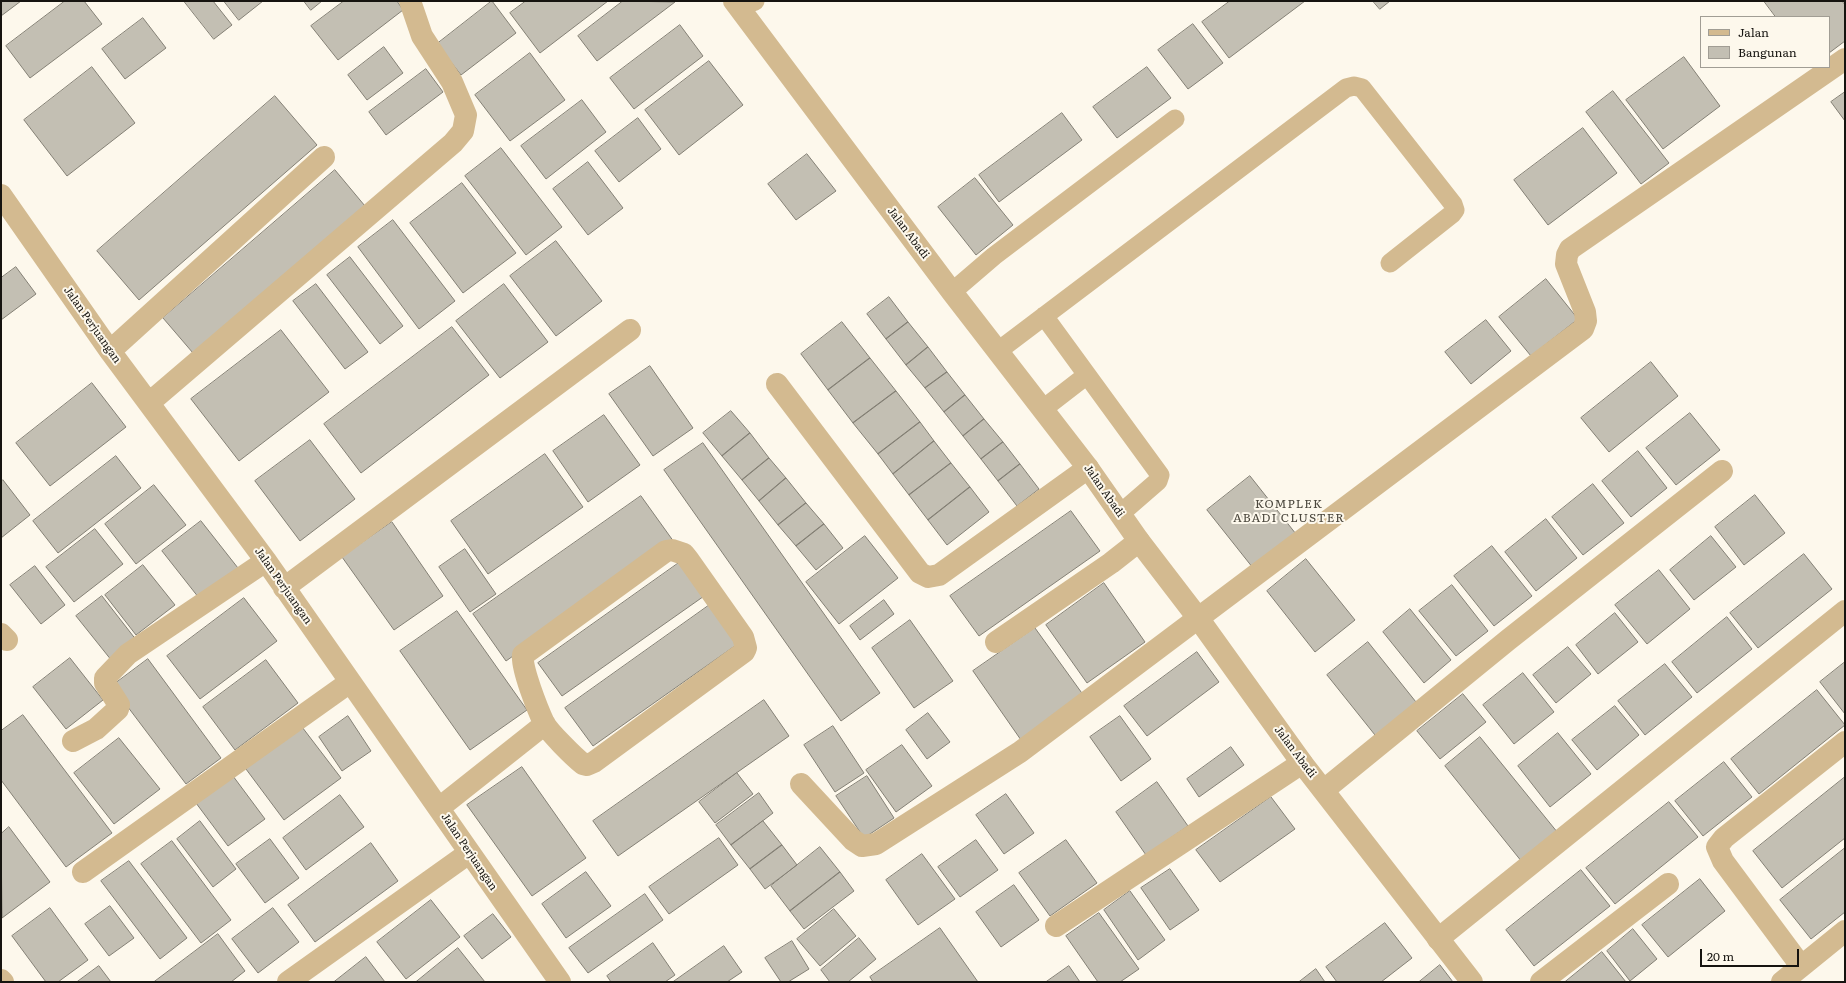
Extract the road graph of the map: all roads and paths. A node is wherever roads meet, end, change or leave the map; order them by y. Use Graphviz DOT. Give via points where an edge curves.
graph roads {
  1 [pos="410,1"];
  2 [pos="743,3"];
  3 [pos="1845,59"];
  4 [pos="1175,119"];
  5 [pos="324,157"];
  6 [pos="1,195"];
  7 [pos="1390,262"];
  8 [pos="952,292"];
  9 [pos="1044,316"];
  10 [pos="630,330"];
  11 [pos="110,351"];
  12 [pos="998,351"];
  13 [pos="1087,375"];
  14 [pos="777,384"];
  15 [pos="149,403"];
  16 [pos="1043,409"];
  17 [pos="1088,468"];
  18 [pos="1722,471"];
  19 [pos="1120,514"];
  20 [pos="1139,540"];
  21 [pos="266,561"];
  22 [pos="284,588"];
  23 [pos="1845,611"];
  24 [pos="1198,618"];
  25 [pos="996,642"];
  26 [pos="350,682"];
  27 [pos="545,724"];
  28 [pos="73,741"];
  29 [pos="1845,742"];
  30 [pos="1302,763"];
  31 [pos="801,784"];
  32 [pos="1324,790"];
  33 [pos="439,808"];
  34 [pos="469,853"];
  35 [pos="83,872"];
  36 [pos="1668,884"];
  37 [pos="1056,926"];
  38 [pos="1845,931"];
  39 [pos="1438,940"];
  40 [pos="1801,966"];
  41 [pos="1,980"];
  42 [pos="3,982"];
  43 [pos="288,982"];
  44 [pos="560,982"];
  45 [pos="1472,982"];
  46 [pos="1541,982"];
  47 [pos="1782,982"];
  1 -- 15 [label="street" via="422,36 452,82 466,115 463,131 453,143"];
  2 -- 8 [label="street, Jalan Abadi"];
  3 -- 24 [label="street" via="1570,249 1566,264 1585,312 1586,321 1583,329"];
  4 -- 8 [label="lane" via="994,256"];
  5 -- 11 [label="street"];
  6 -- 11 [label="street, Jalan Perjuangan"];
  7 -- 9 [label="lane" via="1455,210 1453,204 1362,88 1354,86 1346,88"];
  8 -- 12 [label="street, Jalan Abadi"];
  9 -- 12 [label="lane"];
  9 -- 13 [label="lane"];
  10 -- 22 [label="street"];
  11 -- 15 [label="street, Jalan Perjuangan"];
  12 -- 16 [label="street, Jalan Abadi"];
  13 -- 16 [label="lane"];
  13 -- 19 [label="lane" via="1160,475 1158,481"];
  14 -- 17 [label="street" via="920,573 928,577 939,575"];
  15 -- 21 [label="street, Jalan Perjuangan"];
  16 -- 17 [label="street, Jalan Abadi"];
  17 -- 19 [label="street, Jalan Abadi"];
  18 -- 32 [label="street"];
  19 -- 20 [label="street, Jalan Abadi"];
  20 -- 24 [label="street, Jalan Abadi"];
  20 -- 25 [label="street" via="1111,563"];
  21 -- 22 [label="street, Jalan Perjuangan"];
  21 -- 28 [label="street" via="125,657 104,678 119,705 118,709 96,729"];
  22 -- 26 [label="street, Jalan Perjuangan"];
  23 -- 39 [label="street"];
  24 -- 30 [label="street, Jalan Abadi"];
  24 -- 31 [label="street" via="1020,752 876,844 862,846 853,840"];
  26 -- 33 [label="street, Jalan Perjuangan"];
  26 -- 35 [label="street"];
  27 -- 27 [label="street" via="525,672 523,655 666,552 672,550 684,554 743,637 746,648 744,652 591,764 579,761"];
  27 -- 33 [label="street"];
  29 -- 40 [label="street" via="1717,846 1723,861"];
  30 -- 32 [label="street, Jalan Abadi"];
  30 -- 37 [label="street"];
  32 -- 39 [label="street, Jalan Abadi"];
  33 -- 34 [label="street, Jalan Perjuangan"];
  34 -- 43 [label="street"];
  34 -- 44 [label="street, Jalan Perjuangan"];
  36 -- 46 [label="street"];
  38 -- 40 [label="street"];
  39 -- 45 [label="street, Jalan Abadi"];
  40 -- 47 [label="street"];
  41 -- 42 [label="street"];
}
